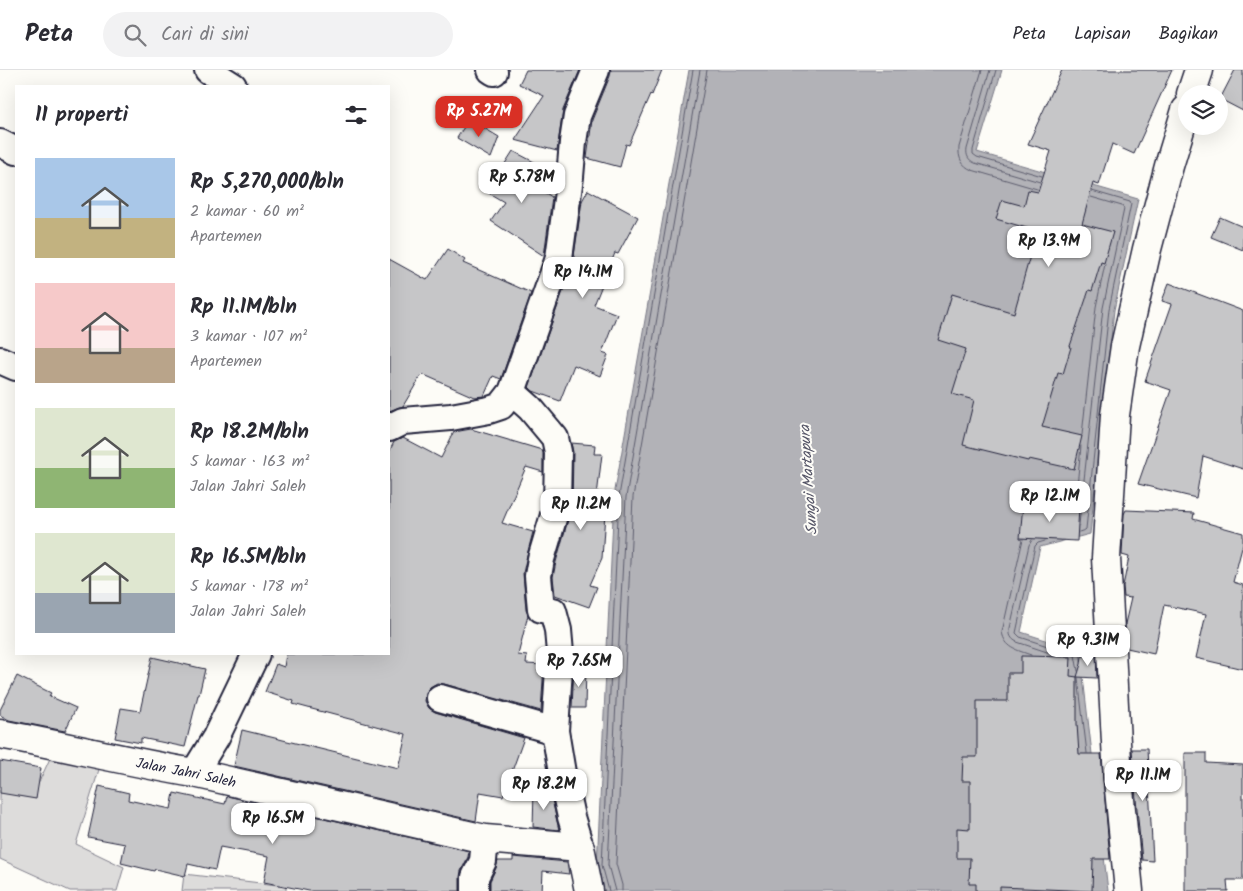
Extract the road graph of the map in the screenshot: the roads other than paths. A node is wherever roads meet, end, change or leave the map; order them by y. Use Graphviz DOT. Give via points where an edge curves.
graph roads {
  1 [pos="208,70"];
  2 [pos="596,70"];
  3 [pos="1199,70"];
  4 [pos="231,85"];
  5 [pos="1194,85"];
  6 [pos="1178,135"];
  7 [pos="0,143"];
  8 [pos="15,150"];
  9 [pos="0,360"];
  10 [pos="15,367"];
  11 [pos="512,392"];
  12 [pos="394,420"];
  13 [pos="256,655"];
  14 [pos="440,698"];
  15 [pos="554,731"];
  16 [pos="0,734"];
  17 [pos="194,773"];
  18 [pos="485,839"];
  19 [pos="580,847"];
  20 [pos="475,891"];
  21 [pos="589,891"];
  22 [pos="1129,891"];
  1 -- 4 [label="street"];
  2 -- 11 [label="street" via="578,116 559,258"];
  3 -- 5 [label="street"];
  6 -- 22 [label="street" via="1125,346 1115,415 1106,558 1118,779"];
  7 -- 8 [label="street"];
  9 -- 10 [label="street"];
  11 -- 12 [label="street" via="502,406 489,410 451,417"];
  11 -- 15 [label="street" via="555,438 558,452 557,505 538,576 541,609 553,611 558,630 560,653"];
  13 -- 17 [label="street" via="216,737"];
  14 -- 15 [label="street"];
  15 -- 19 [label="street"];
  16 -- 17 [label="street, Jalan Jahri Saleh"];
  17 -- 18 [label="street, Jalan Jahri Saleh"];
  18 -- 19 [label="street, Jalan Jahri Saleh"];
  18 -- 20 [label="street" via="483,861 475,877"];
  19 -- 21 [label="street"];
}
